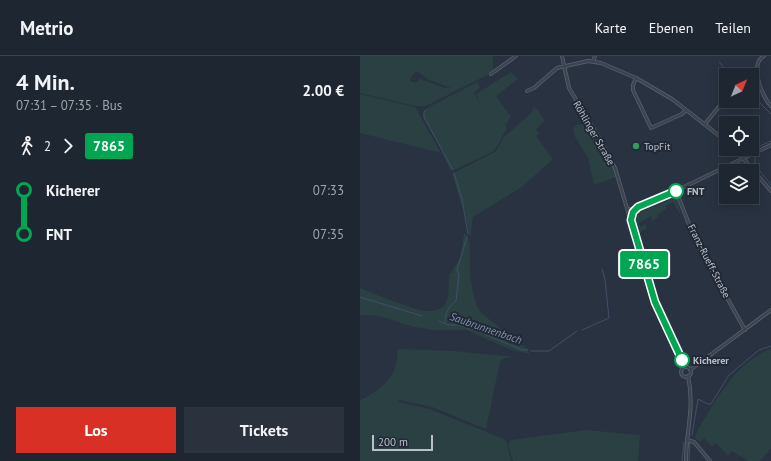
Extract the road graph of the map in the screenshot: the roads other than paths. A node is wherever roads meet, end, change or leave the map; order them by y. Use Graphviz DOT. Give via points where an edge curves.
graph roads {
  1 [pos="516,56"];
  2 [pos="562,56"];
  3 [pos="595,56"];
  4 [pos="764,56"];
  5 [pos="593,61"];
  6 [pos="564,66"];
  7 [pos="757,68"];
  8 [pos="491,74"];
  9 [pos="759,76"];
  10 [pos="636,78"];
  11 [pos="527,90"];
  12 [pos="771,106"];
  13 [pos="719,107"];
  14 [pos="686,110"];
  15 [pos="705,124"];
  16 [pos="719,135"];
  17 [pos="771,145"];
  18 [pos="744,158"];
  19 [pos="676,191"];
  20 [pos="771,191"];
  21 [pos="638,207"];
  22 [pos="628,210"];
  23 [pos="631,220"];
  24 [pos="771,310"];
  25 [pos="746,330"];
  26 [pos="685,367"];
  27 [pos="690,370"];
  28 [pos="688,376"];
  29 [pos="687,440"];
  30 [pos="686,461"];
  31 [pos="710,461"];
  1 -- 8 [label="street"];
  2 -- 6 [label="street, Röhlinger Straße"];
  3 -- 5 [label="street"];
  4 -- 7 [label="street" via="759,60"];
  5 -- 6 [label="street"];
  5 -- 10 [label="street"];
  6 -- 11 [label="street" via="557,68 534,88"];
  6 -- 22 [label="street, Röhlinger Straße" via="573,96 611,160"];
  9 -- 12 [label="street" via="764,98"];
  10 -- 14 [label="street"];
  10 -- 14 [label="street" via="633,90 651,128"];
  13 -- 15 [label="street"];
  14 -- 15 [label="street"];
  15 -- 16 [label="street"];
  17 -- 18 [label="street"];
  18 -- 19 [label="street"];
  18 -- 20 [label="street"];
  19 -- 21 [label="street"];
  19 -- 25 [label="street, Franz-Rueff-Straße" via="696,242"];
  21 -- 22 [label="street"];
  21 -- 23 [label="street" via="633,212"];
  22 -- 23 [label="street, Röhlinger Straße"];
  23 -- 26 [label="street, Röhlinger Straße" via="655,302"];
  24 -- 25 [label="street"];
  25 -- 27 [label="street"];
  26 -- 27 [label="street"];
  26 -- 28 [label="street" via="681,372"];
  27 -- 28 [label="street"];
  28 -- 29 [label="street" via="692,402"];
  29 -- 30 [label="street"];
  29 -- 31 [label="street" via="694,442"];
}
